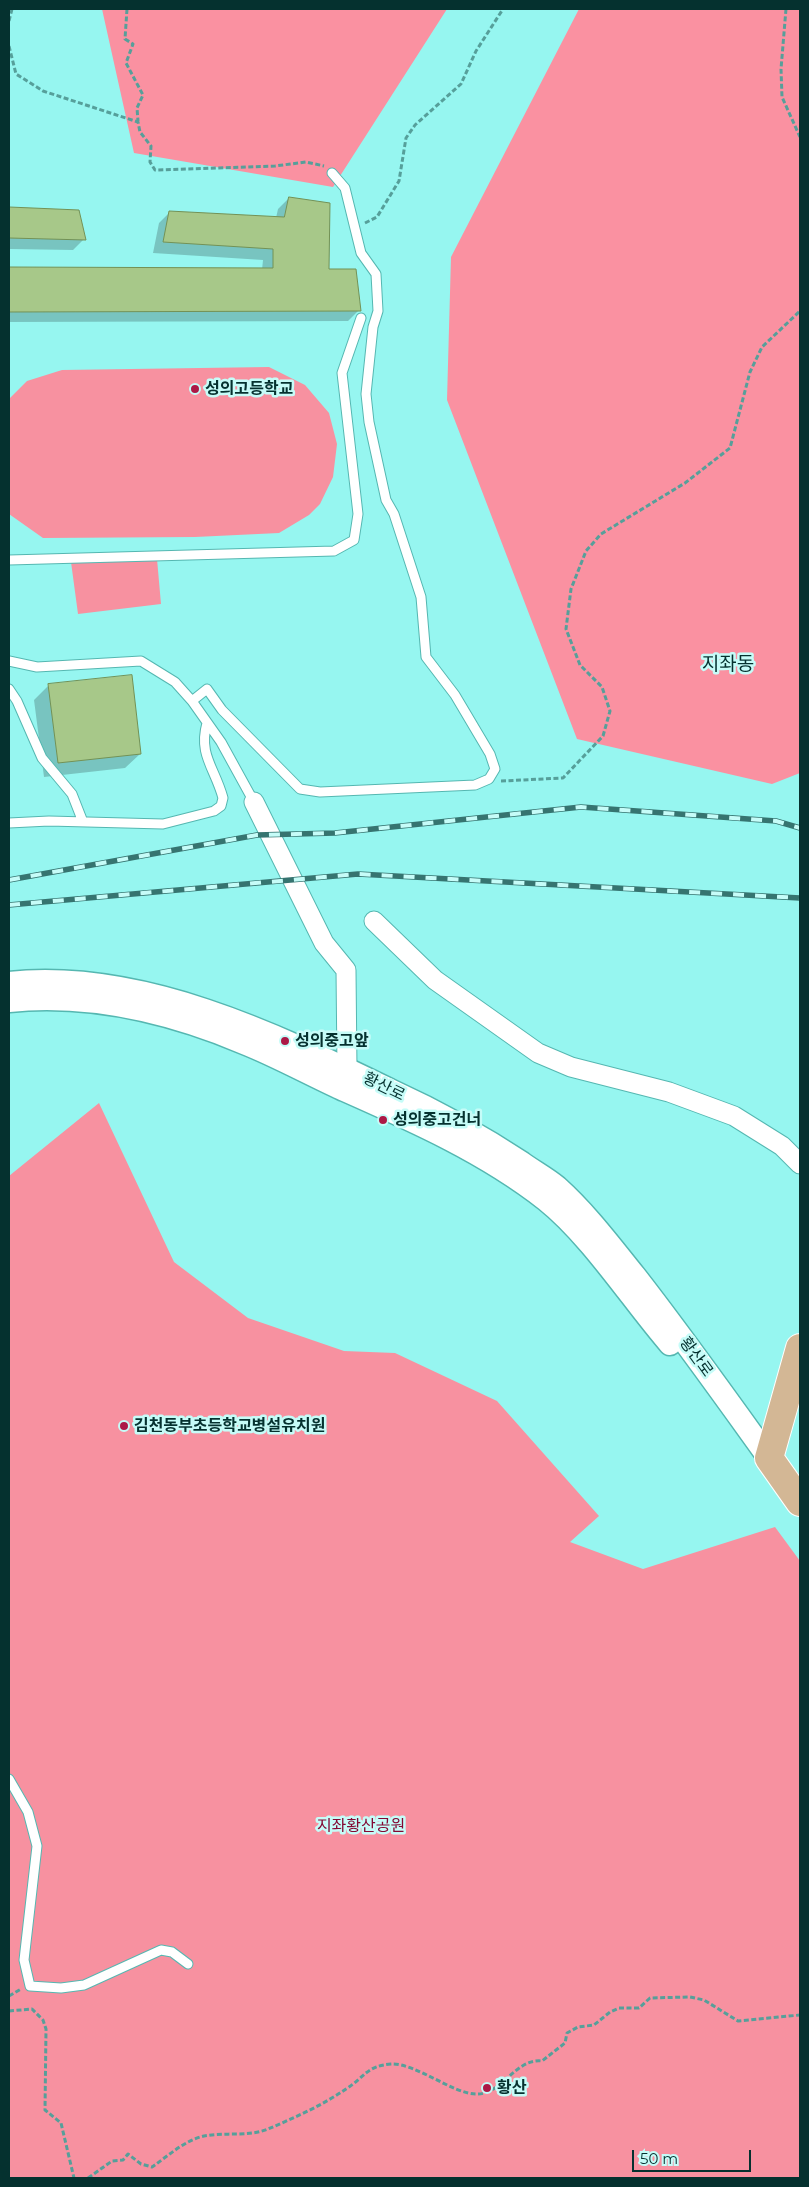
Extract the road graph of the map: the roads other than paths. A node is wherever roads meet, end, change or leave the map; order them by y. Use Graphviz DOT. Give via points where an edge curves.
graph roads {
  1 [pos="332,172"];
  2 [pos="362,318"];
  3 [pos="9,560"];
  4 [pos="9,661"];
  5 [pos="9,689"];
  6 [pos="192,701"];
  7 [pos="207,723"];
  8 [pos="254,802"];
  9 [pos="83,822"];
  10 [pos="9,823"];
  11 [pos="374,921"];
  12 [pos="9,983"];
  13 [pos="9,1001"];
  14 [pos="347,1069"];
  15 [pos="800,1164"];
  16 [pos="800,1348"];
  17 [pos="769,1458"];
  18 [pos="800,1502"];
  19 [pos="9,1779"];
  20 [pos="188,1964"];
  1 -- 6 [label="lane" via="345,188 361,253 376,274 378,311 372,327 366,394 369,422 386,500 394,514 421,598 426,657 455,695 495,768 490,777 475,785 320,792 300,789 222,710 207,689"];
  2 -- 3 [label="lane" via="342,373 358,514 354,540 334,551"];
  4 -- 6 [label="lane" via="37,667 141,661 175,682"];
  5 -- 9 [label="lane" via="42,758 72,794"];
  6 -- 7 [label="lane"];
  7 -- 8 [label="lane"];
  7 -- 9 [label="lane" via="203,749 220,788 221,806 214,811 163,824"];
  8 -- 14 [label="street" via="324,943 346,970"];
  9 -- 10 [label="lane"];
  11 -- 15 [label="street" via="435,980 538,1053 571,1067 669,1092 734,1116 782,1146"];
  12 -- 14 [label="street, 황산로" via="86,982 151,995 249,1026"];
  13 -- 17 [label="street, 황산로" via="86,1000 143,1011 243,1042 431,1128 493,1165 547,1200 580,1234 648,1319"];
  14 -- 17 [label="street, 황산로" via="438,1112 556,1186 590,1221 660,1307"];
  16 -- 17 [label="main road"];
  17 -- 18 [label="main road, 황산로"];
  19 -- 20 [label="lane" via="28,1812 37,1846 24,1960 30,1986 61,1988 84,1985 160,1950 172,1952"];
}
